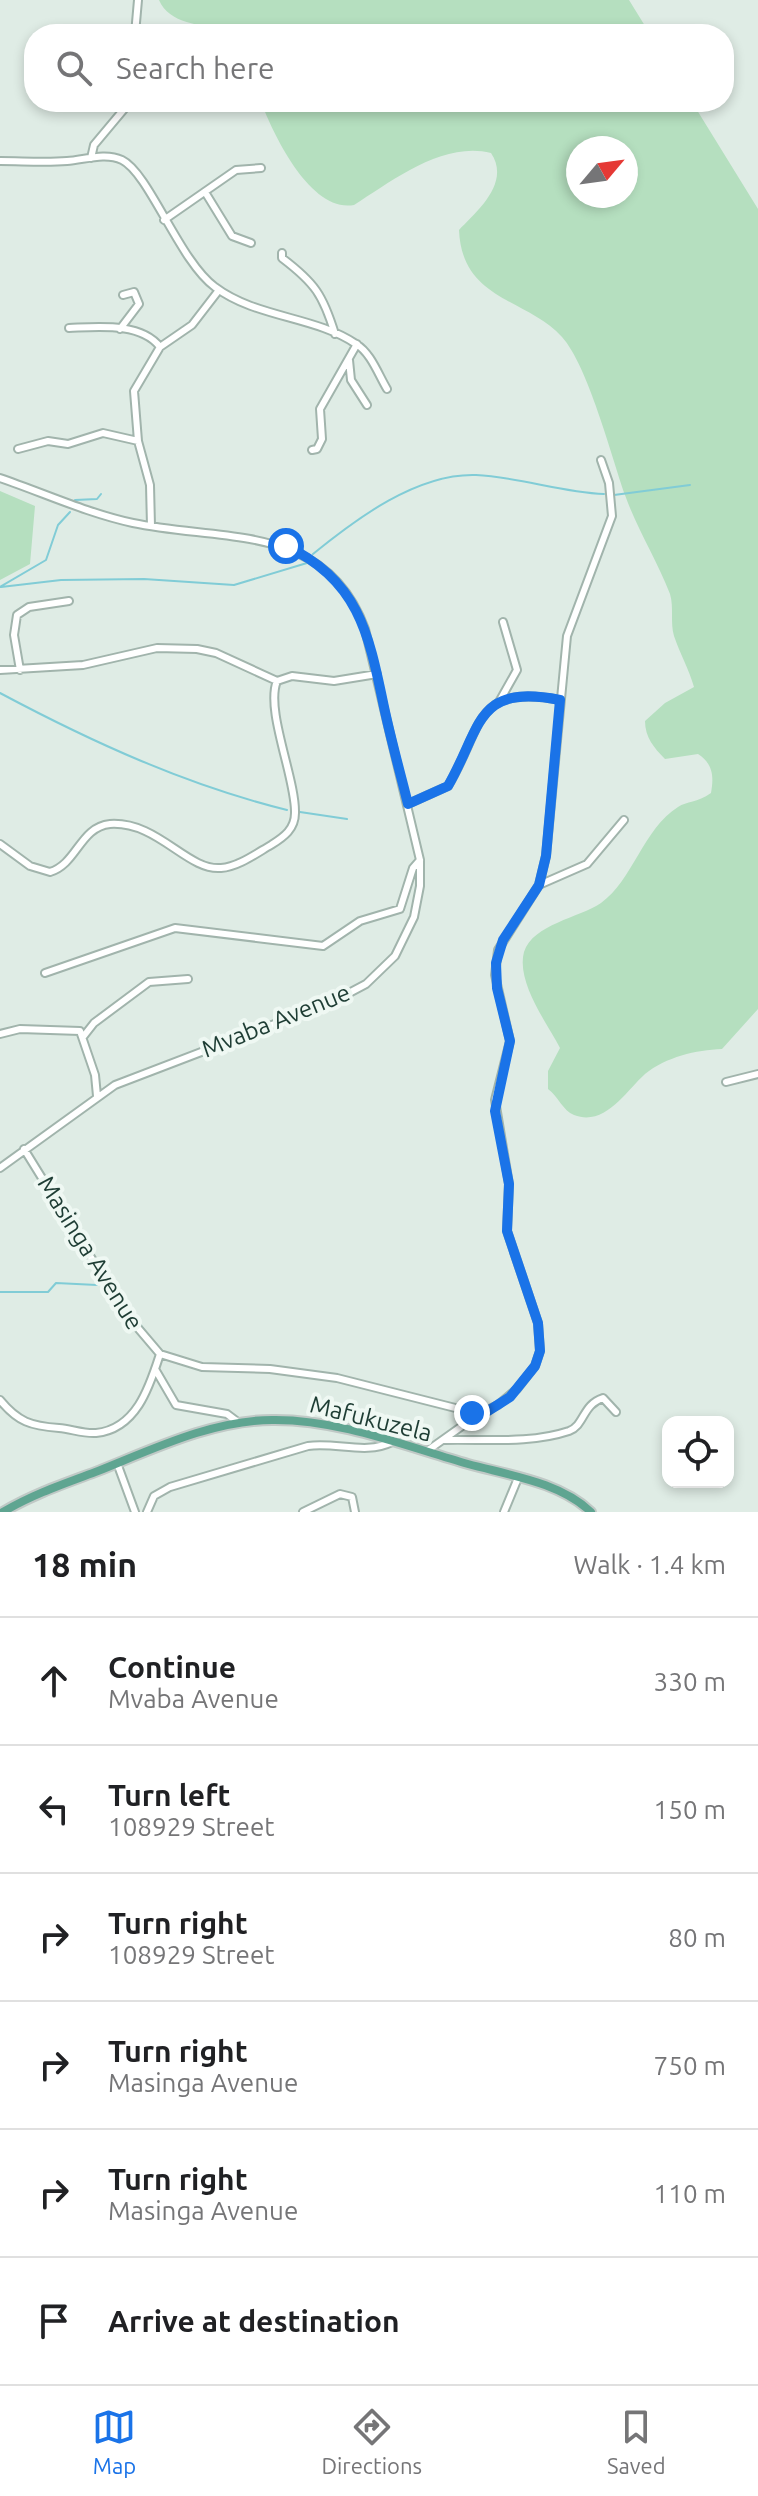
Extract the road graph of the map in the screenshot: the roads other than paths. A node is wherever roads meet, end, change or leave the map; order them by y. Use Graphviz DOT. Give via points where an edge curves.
graph roads {
  1 [pos="138,0"];
  2 [pos="136,24"];
  3 [pos="122,112"];
  4 [pos="91,158"];
  5 [pos="0,161"];
  6 [pos="261,168"];
  7 [pos="205,192"];
  8 [pos="164,220"];
  9 [pos="251,243"];
  10 [pos="282,253"];
  11 [pos="219,290"];
  12 [pos="123,295"];
  13 [pos="69,328"];
  14 [pos="120,329"];
  15 [pos="335,334"];
  16 [pos="357,344"];
  17 [pos="160,347"];
  18 [pos="350,357"];
  19 [pos="387,389"];
  20 [pos="367,405"];
  21 [pos="138,441"];
  22 [pos="18,449"];
  23 [pos="312,450"];
  24 [pos="601,460"];
  25 [pos="0,478"];
  26 [pos="151,526"];
  27 [pos="69,601"];
  28 [pos="503,622"];
  29 [pos="0,670"];
  30 [pos="20,670"];
  31 [pos="377,674"];
  32 [pos="277,681"];
  33 [pos="560,700"];
  34 [pos="499,702"];
  35 [pos="408,804"];
  36 [pos="624,820"];
  37 [pos="0,844"];
  38 [pos="420,860"];
  39 [pos="539,885"];
  40 [pos="45,973"];
  41 [pos="188,979"];
  42 [pos="0,1034"];
  43 [pos="83,1037"];
  44 [pos="758,1074"];
  45 [pos="726,1082"];
  46 [pos="97,1096"];
  47 [pos="24,1149"];
  48 [pos="0,1168"];
  49 [pos="160,1354"];
  50 [pos="155,1369"];
  51 [pos="0,1400"];
  52 [pos="616,1412"];
  53 [pos="479,1414"];
  54 [pos="239,1423"];
  55 [pos="445,1440"];
  56 [pos="392,1442"];
  57 [pos="426,1452"];
  58 [pos="117,1463"];
  59 [pos="518,1478"];
  60 [pos="3,1512"];
  61 [pos="135,1512"];
  62 [pos="147,1512"];
  63 [pos="303,1512"];
  64 [pos="355,1512"];
  65 [pos="504,1512"];
  66 [pos="591,1512"];
  1 -- 2 [label="street"];
  3 -- 4 [label="street" via="94,145"];
  4 -- 5 [label="street"];
  4 -- 8 [label="street" via="116,158 133,168"];
  6 -- 7 [label="street" via="236,170"];
  7 -- 8 [label="street"];
  7 -- 9 [label="street" via="232,236"];
  8 -- 11 [label="street" via="195,266"];
  10 -- 15 [label="street" via="317,288"];
  11 -- 15 [label="street"];
  11 -- 17 [label="street" via="192,325"];
  12 -- 14 [label="street" via="134,292 139,304"];
  13 -- 14 [label="street"];
  14 -- 17 [label="street" via="151,337"];
  15 -- 16 [label="street"];
  16 -- 18 [label="street"];
  16 -- 19 [label="street"];
  17 -- 21 [label="street" via="134,391"];
  18 -- 20 [label="street" via="351,380"];
  18 -- 23 [label="street" via="320,409 322,439"];
  21 -- 22 [label="street" via="103,433 68,444 48,441"];
  21 -- 26 [label="street" via="150,485"];
  24 -- 33 [label="street" via="612,516 567,636"];
  25 -- 26 [label="street, Mvaba Avenue" via="98,514"];
  26 -- 31 [label="street, Mvaba Avenue" via="262,540 309,558 332,576 357,608"];
  27 -- 30 [label="street" via="29,607 17,615 14,635"];
  28 -- 34 [label="street" via="517,670"];
  29 -- 30 [label="street"];
  30 -- 32 [label="street" via="83,665 157,648 197,649"];
  31 -- 32 [label="street"];
  31 -- 35 [label="street, Mvaba Avenue"];
  32 -- 37 [label="street" via="275,702 296,811 292,829 274,843 219,868 139,827 111,824 88,834 64,865 50,872 30,866"];
  33 -- 34 [label="street" via="519,696"];
  33 -- 39 [label="street" via="550,824"];
  34 -- 35 [label="street" via="482,717 448,786"];
  35 -- 38 [label="street, Mvaba Avenue"];
  36 -- 39 [label="street" via="587,864"];
  38 -- 40 [label="street" via="398,911 360,921 323,946 175,928"];
  38 -- 46 [label="street, Mvaba Avenue" via="419,900 410,929 395,956 366,984"];
  39 -- 53 [label="street" via="498,950 497,988 510,1041 495,1111 509,1184 507,1231 538,1323 540,1351 535,1366 510,1397"];
  41 -- 43 [label="street" via="149,982"];
  42 -- 43 [label="street" via="69,1030 80,1031"];
  43 -- 46 [label="street"];
  44 -- 45 [label="street"];
  46 -- 47 [label="street, Mvaba Avenue"];
  47 -- 48 [label="street, Mvaba Avenue"];
  47 -- 49 [label="street, Masinga Avenue" via="126,1314"];
  49 -- 50 [label="street"];
  49 -- 53 [label="street, Masinga Avenue" via="202,1367 313,1373"];
  50 -- 51 [label="street" via="146,1397 132,1414 96,1433 33,1427"];
  50 -- 54 [label="street" via="176,1405 227,1414"];
  52 -- 55 [label="street" via="601,1398 569,1431 511,1440"];
  53 -- 55 [label="street"];
  54 -- 56 [label="main road, Mafukuzela" via="303,1421"];
  54 -- 58 [label="main road, Mafukuzela"];
  55 -- 57 [label="street"];
  56 -- 57 [label="main road, Mafukuzela"];
  56 -- 62 [label="street" via="373,1450 328,1443 308,1446 170,1487 154,1496"];
  57 -- 59 [label="main road, Mafukuzela"];
  58 -- 60 [label="main road, Mafukuzela"];
  58 -- 61 [label="street"];
  59 -- 65 [label="street"];
  59 -- 66 [label="main road, Mafukuzela" via="570,1496"];
  63 -- 64 [label="street" via="340,1494 352,1497"];
}
